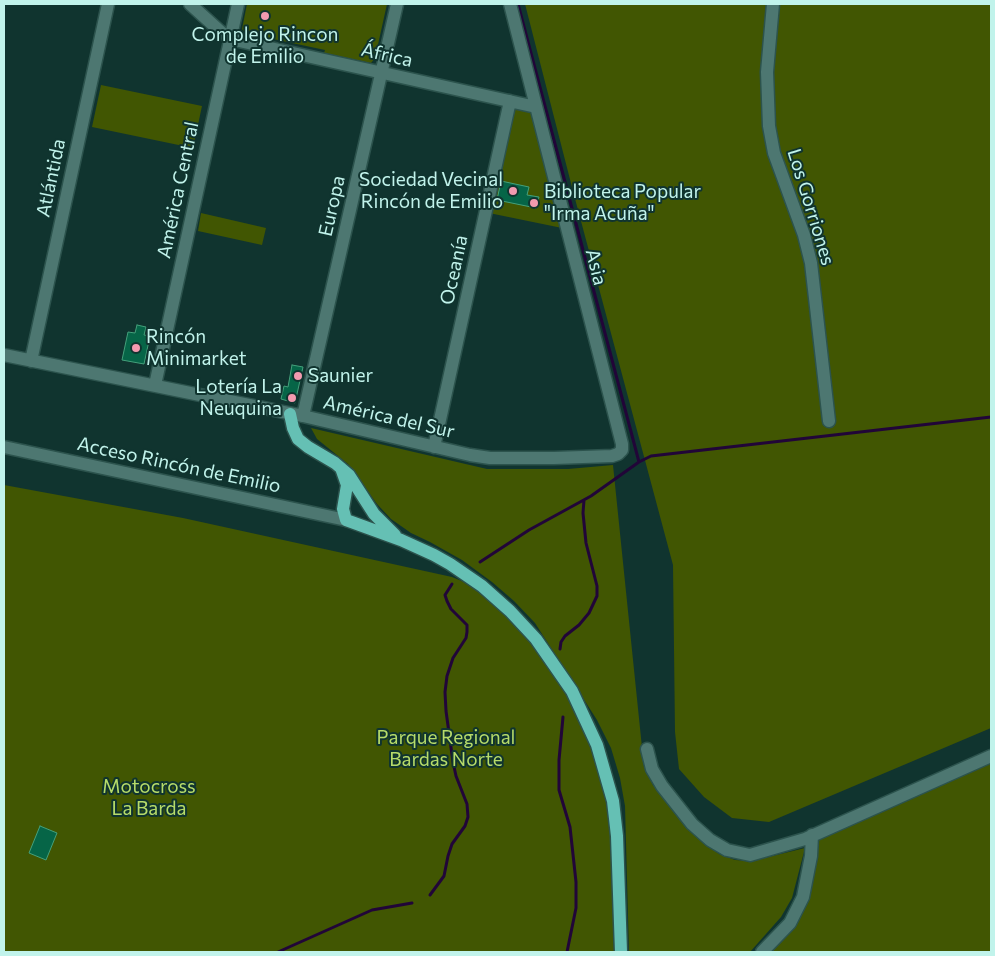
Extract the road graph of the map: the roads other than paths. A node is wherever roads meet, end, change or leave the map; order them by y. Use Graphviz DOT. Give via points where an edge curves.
graph roads {
  1 [pos="108,4"];
  2 [pos="190,4"];
  3 [pos="238,4"];
  4 [pos="397,4"];
  5 [pos="510,4"];
  6 [pos="773,4"];
  7 [pos="230,38"];
  8 [pos="381,72"];
  9 [pos="510,101"];
  10 [pos="536,107"];
  11 [pos="4,355"];
  12 [pos="31,361"];
  13 [pos="154,385"];
  14 [pos="290,414"];
  15 [pos="303,416"];
  16 [pos="829,421"];
  17 [pos="4,447"];
  18 [pos="434,447"];
  19 [pos="621,452"];
  20 [pos="341,468"];
  21 [pos="346,520"];
  22 [pos="401,540"];
  23 [pos="647,749"];
  24 [pos="991,756"];
  25 [pos="812,835"];
  26 [pos="621,952"];
  27 [pos="762,952"];
  1 -- 12 [label="street, Atlántida"];
  2 -- 7 [label="street"];
  3 -- 7 [label="street, América Central"];
  4 -- 8 [label="street, Europa"];
  5 -- 10 [label="street, Asia"];
  6 -- 16 [label="street, Los Gorriones" via="767,72 769,126 774,154 811,263"];
  7 -- 8 [label="street, África"];
  7 -- 13 [label="street, América Central"];
  8 -- 9 [label="street, África"];
  8 -- 15 [label="street, Europa"];
  9 -- 10 [label="street, África"];
  9 -- 18 [label="street, Oceanía"];
  10 -- 19 [label="street, Asia" via="622,444"];
  11 -- 12 [label="street, América del Sur"];
  12 -- 13 [label="street, América del Sur"];
  13 -- 14 [label="street, América del Sur"];
  14 -- 15 [label="street, América del Sur"];
  14 -- 20 [label="main road, Acceso Rincón de Emilio" via="295,434 302,444"];
  15 -- 18 [label="street, América del Sur"];
  17 -- 21 [label="street, Acceso Rincón de Emilio"];
  18 -- 19 [label="street, América del Sur" via="490,458 612,456"];
  20 -- 21 [label="main road" via="347,485 343,509"];
  20 -- 22 [label="main road, Acceso Rincón de Emilio" via="353,480 374,514"];
  21 -- 22 [label="main road, Acceso Rincón de Emilio"];
  22 -- 26 [label="main road, Acceso Rincón de Emilio" via="450,564 510,611 549,656 581,708 600,754 613,801"];
  23 -- 25 [label="street" via="652,769 677,807 710,840 727,850 750,855"];
  24 -- 25 [label="street"];
  25 -- 27 [label="street" via="803,897 790,924"];
}
